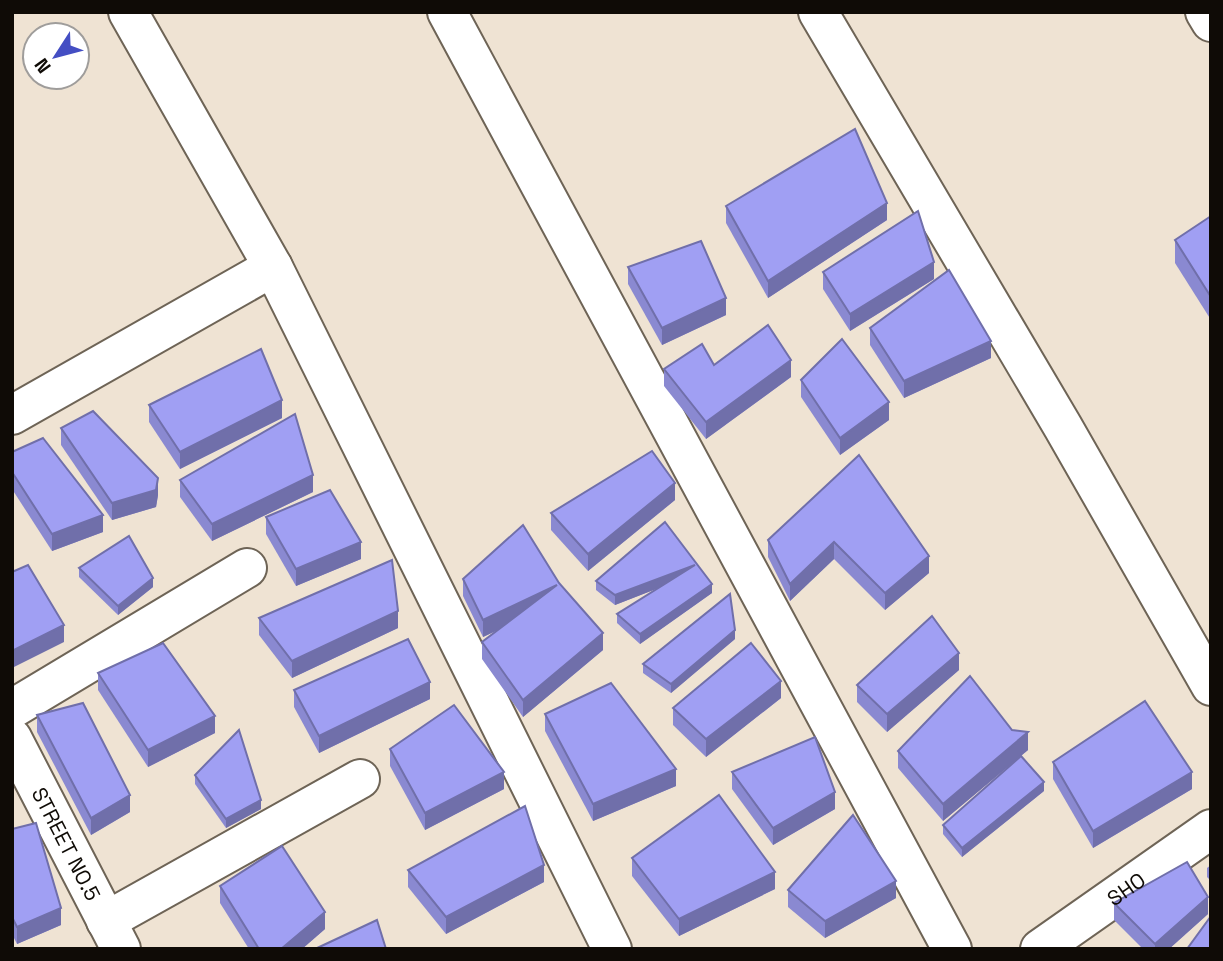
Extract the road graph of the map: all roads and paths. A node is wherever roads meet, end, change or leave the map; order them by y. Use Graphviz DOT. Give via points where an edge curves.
graph roads {
  1 [pos="128,12"];
  2 [pos="447,12"];
  3 [pos="818,12"];
  4 [pos="1205,12"];
  5 [pos="1211,22"];
  6 [pos="273,267"];
  7 [pos="12,415"];
  8 [pos="247,568"];
  9 [pos="1211,686"];
  10 [pos="12,709"];
  11 [pos="12,738"];
  12 [pos="360,779"];
  13 [pos="1211,829"];
  14 [pos="113,935"];
  15 [pos="1061,942"];
  16 [pos="612,949"];
  17 [pos="952,949"];
  1 -- 6 [label="street"];
  2 -- 17 [label="street"];
  3 -- 9 [label="street"];
  4 -- 5 [label="street"];
  6 -- 7 [label="street"];
  6 -- 16 [label="street"];
  8 -- 10 [label="street"];
  11 -- 14 [label="street, STREET NO.5"];
  12 -- 14 [label="street"];
  13 -- 15 [label="street, SHO"];
}
